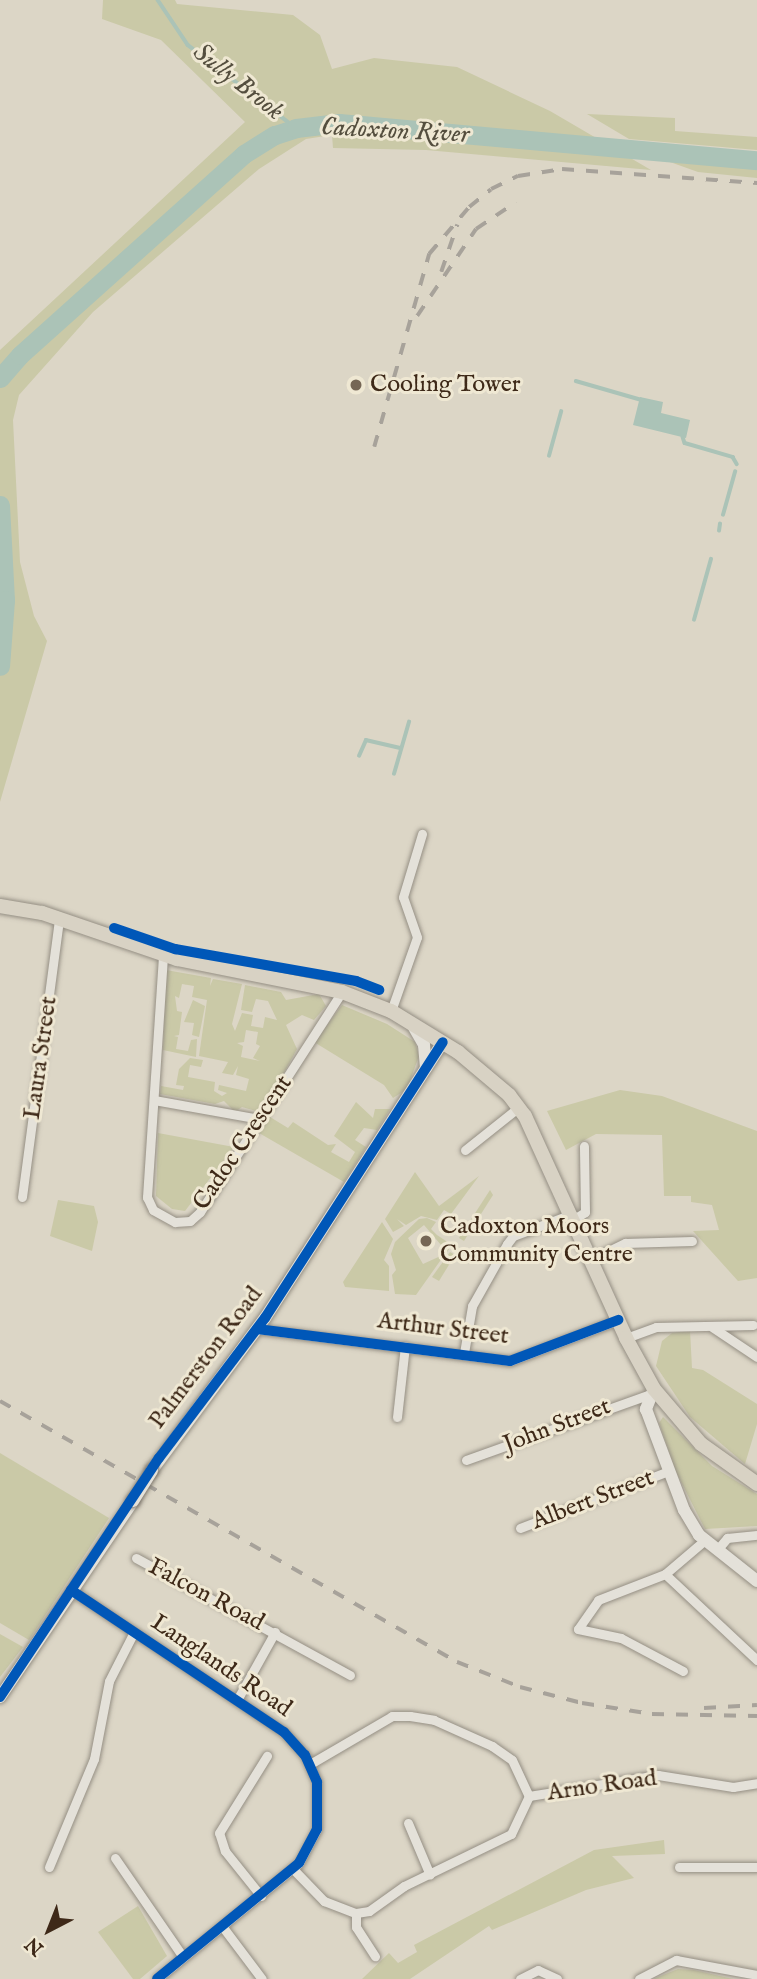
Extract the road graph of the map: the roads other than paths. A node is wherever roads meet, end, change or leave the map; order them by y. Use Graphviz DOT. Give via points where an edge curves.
graph roads {
  1 [pos="422,834"];
  2 [pos="0,906"];
  3 [pos="59,919"];
  4 [pos="163,956"];
  5 [pos="342,992"];
  6 [pos="391,1011"];
  7 [pos="411,1022"];
  8 [pos="443,1042"];
  9 [pos="426,1069"];
  10 [pos="154,1100"];
  11 [pos="519,1107"];
  12 [pos="260,1119"];
  13 [pos="584,1146"];
  14 [pos="465,1150"];
  15 [pos="22,1197"];
  16 [pos="573,1217"];
  17 [pos="692,1241"];
  18 [pos="592,1259"];
  19 [pos="618,1320"];
  20 [pos="753,1325"];
  21 [pos="710,1326"];
  22 [pos="257,1329"];
  23 [pos="626,1338"];
  24 [pos="405,1346"];
  25 [pos="464,1353"];
  26 [pos="757,1357"];
  27 [pos="651,1392"];
  28 [pos="397,1417"];
  29 [pos="466,1460"];
  30 [pos="666,1472"];
  31 [pos="757,1484"];
  32 [pos="520,1528"];
  33 [pos="757,1535"];
  34 [pos="705,1540"];
  35 [pos="718,1550"];
  36 [pos="136,1558"];
  37 [pos="665,1574"];
  38 [pos="757,1581"];
  39 [pos="71,1590"];
  40 [pos="275,1632"];
  41 [pos="134,1633"];
  42 [pos="757,1660"];
  43 [pos="683,1671"];
  44 [pos="350,1675"];
  45 [pos="0,1697"];
  46 [pos="237,1700"];
  47 [pos="267,1756"];
  48 [pos="310,1764"];
  49 [pos="757,1783"];
  50 [pos="529,1796"];
  51 [pos="408,1823"];
  52 [pos="115,1858"];
  53 [pos="49,1867"];
  54 [pos="679,1867"];
  55 [pos="757,1867"];
  56 [pos="293,1870"];
  57 [pos="430,1875"];
  58 [pos="261,1896"];
  59 [pos="356,1913"];
  60 [pos="222,1926"];
  61 [pos="375,1956"];
  62 [pos="183,1957"];
  63 [pos="757,1975"];
  64 [pos="157,1979"];
  65 [pos="262,1979"];
  66 [pos="520,1979"];
  67 [pos="557,1979"];
  68 [pos="639,1979"];
  1 -- 6 [label="street" via="403,897 417,937"];
  2 -- 3 [label="main road"];
  3 -- 4 [label="main road"];
  3 -- 15 [label="street, Laura Street"];
  4 -- 5 [label="main road"];
  4 -- 10 [label="street, Cadoc Crescent"];
  5 -- 6 [label="main road"];
  5 -- 12 [label="street, Cadoc Crescent"];
  6 -- 7 [label="main road"];
  7 -- 8 [label="main road"];
  7 -- 9 [label="street" via="425,1045"];
  8 -- 9 [label="street, Palmerston Road"];
  8 -- 11 [label="main road"];
  9 -- 22 [label="street, Palmerston Road"];
  10 -- 12 [label="street"];
  10 -- 12 [label="street, Cadoc Crescent" via="147,1197 153,1210 176,1222 190,1221 200,1212"];
  11 -- 14 [label="street"];
  11 -- 16 [label="main road"];
  13 -- 16 [label="street" via="585,1212"];
  16 -- 18 [label="main road"];
  16 -- 25 [label="street" via="513,1236 472,1306"];
  17 -- 18 [label="street" via="625,1243"];
  18 -- 19 [label="main road"];
  19 -- 23 [label="main road"];
  19 -- 25 [label="street, Arthur Street" via="510,1361"];
  20 -- 21 [label="street"];
  21 -- 23 [label="street" via="656,1327"];
  21 -- 26 [label="street"];
  22 -- 24 [label="street, Arthur Street"];
  22 -- 39 [label="street, Palmerston Road, bridge" via="152,1470"];
  23 -- 27 [label="main road"];
  24 -- 25 [label="street, Arthur Street"];
  24 -- 28 [label="street"];
  27 -- 29 [label="street, John Street"];
  27 -- 30 [label="street" via="646,1409"];
  27 -- 31 [label="main road" via="701,1444"];
  30 -- 32 [label="street, Albert Street"];
  30 -- 34 [label="street"];
  33 -- 35 [label="street" via="727,1538"];
  34 -- 35 [label="street"];
  34 -- 37 [label="street"];
  35 -- 38 [label="street"];
  36 -- 40 [label="street, Falcon Road" via="188,1590"];
  37 -- 42 [label="street"];
  37 -- 43 [label="street" via="598,1601 578,1629 621,1638"];
  39 -- 41 [label="street, Langlands Road"];
  39 -- 45 [label="street, Palmerston Road"];
  40 -- 44 [label="street, Falcon Road"];
  40 -- 46 [label="street, Falcon Road"];
  41 -- 46 [label="street, Langlands Road"];
  41 -- 53 [label="street" via="109,1681 94,1759"];
  46 -- 48 [label="street, Langlands Road" via="284,1732"];
  47 -- 58 [label="street" via="219,1833 225,1851"];
  48 -- 50 [label="street" via="392,1716 410,1716 434,1720 492,1746 512,1760"];
  48 -- 56 [label="street, Langlands Road" via="319,1793 319,1819 314,1838"];
  49 -- 50 [label="street, Arno Road" via="733,1787 658,1775"];
  50 -- 57 [label="street" via="511,1834"];
  51 -- 57 [label="street"];
  52 -- 62 [label="street"];
  54 -- 55 [label="street"];
  56 -- 58 [label="street, Langlands Road"];
  56 -- 59 [label="street" via="324,1900"];
  57 -- 59 [label="street" via="404,1886 369,1912"];
  58 -- 60 [label="street, Langlands Road"];
  59 -- 61 [label="street" via="356,1927"];
  60 -- 62 [label="street, Langlands Road"];
  60 -- 65 [label="street"];
  62 -- 64 [label="street, Langlands Road"];
  63 -- 68 [label="street" via="676,1960"];
  66 -- 67 [label="street" via="538,1970"];
}
